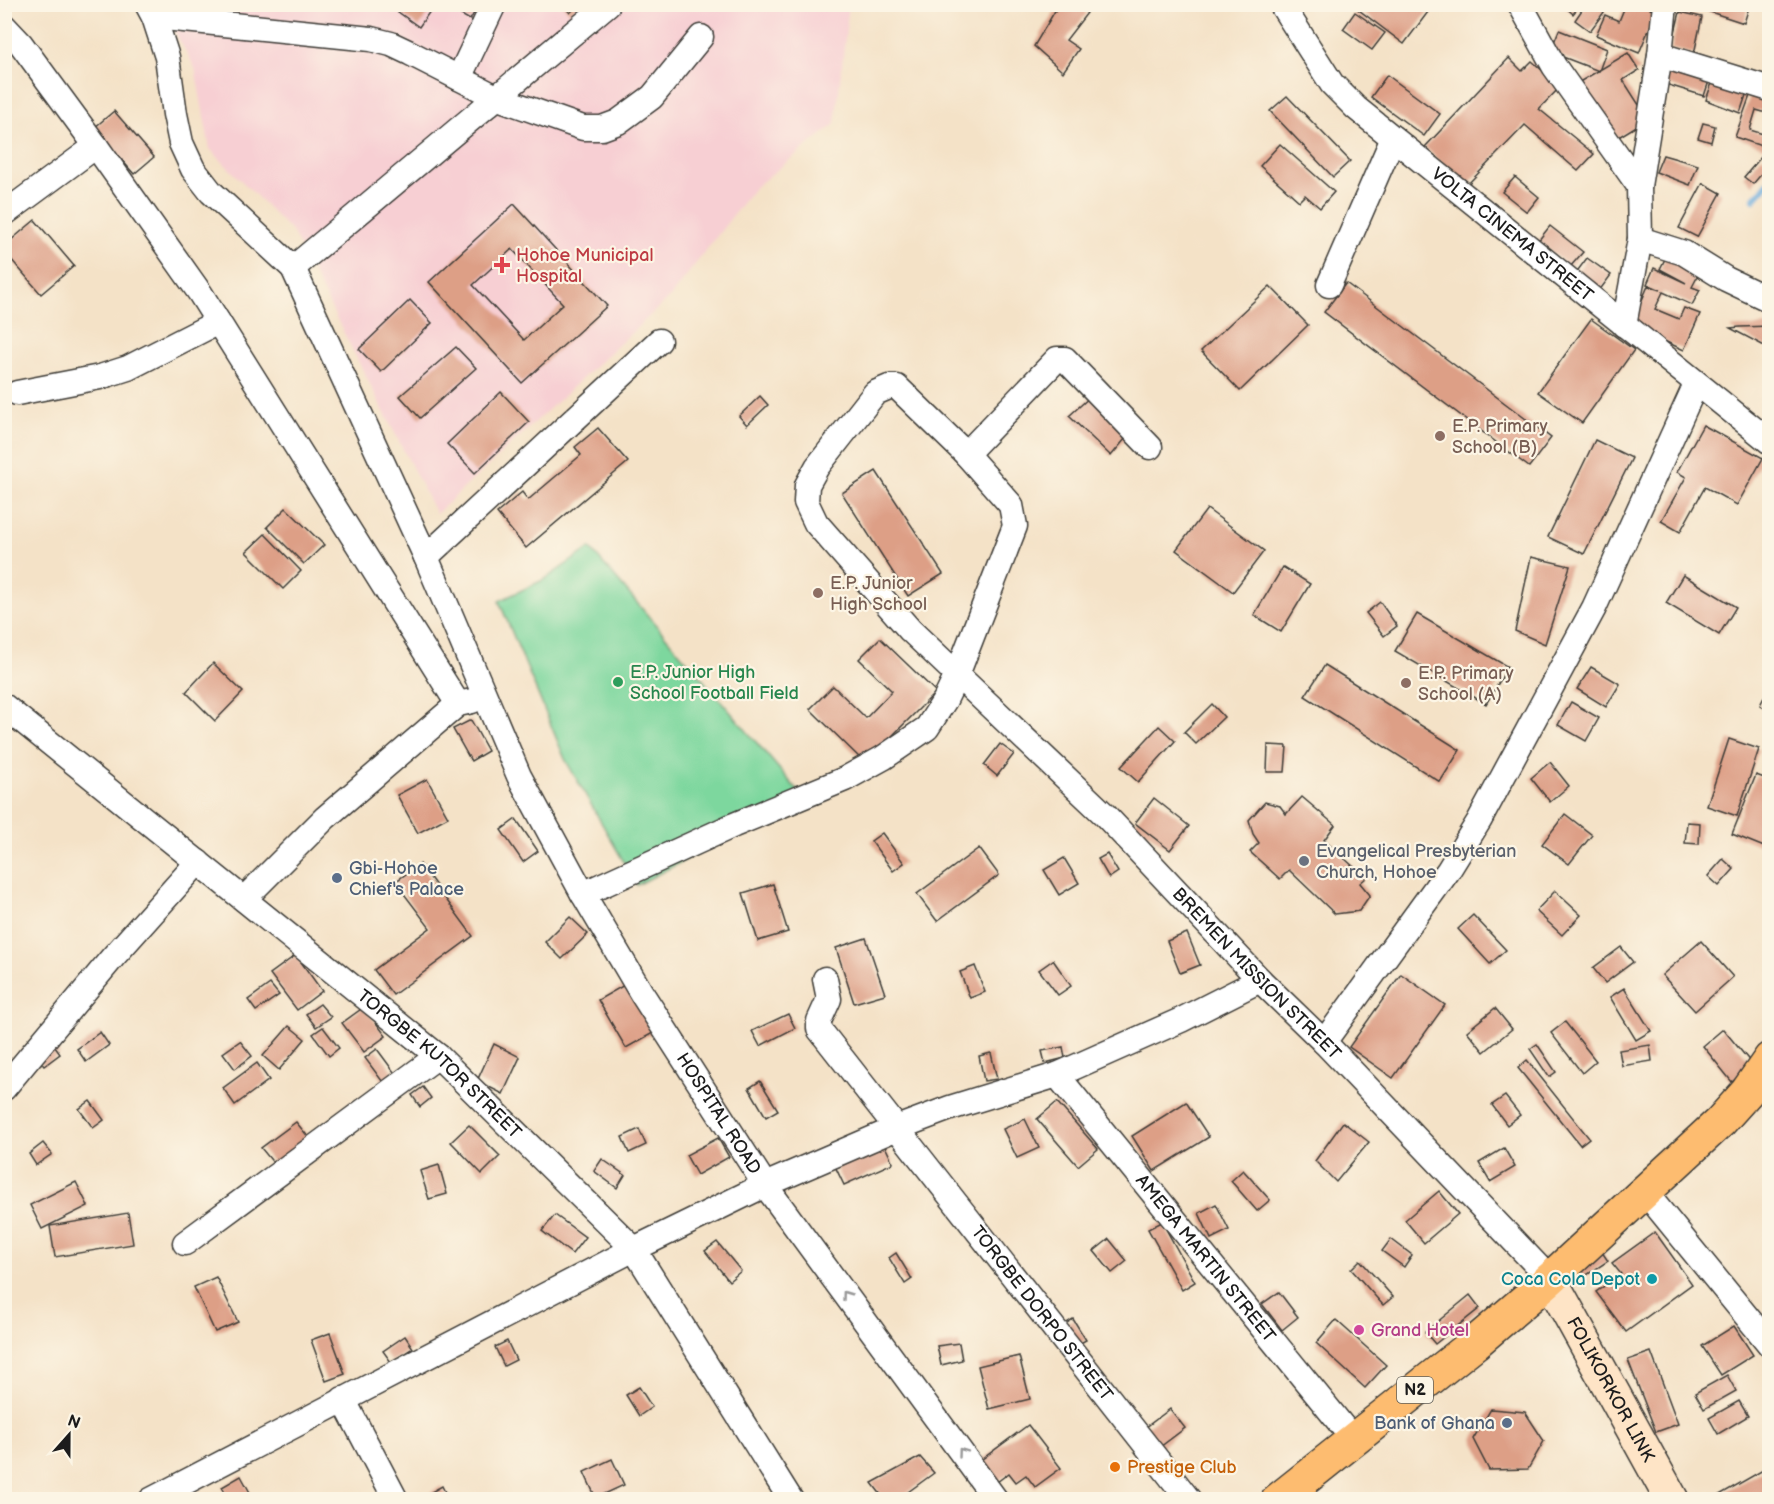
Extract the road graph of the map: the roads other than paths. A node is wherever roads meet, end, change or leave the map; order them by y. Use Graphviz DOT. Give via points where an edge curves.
graph roads {
  1 [pos="494,4"];
  2 [pos="608,4"];
  3 [pos="1281,4"];
  4 [pos="1520,4"];
  5 [pos="1665,4"];
  6 [pos="151,11"];
  7 [pos="4,26"];
  8 [pos="701,38"];
  9 [pos="1660,55"];
  10 [pos="459,78"];
  11 [pos="1770,89"];
  12 [pos="498,98"];
  13 [pos="1393,138"];
  14 [pos="96,146"];
  15 [pos="1639,186"];
  16 [pos="4,214"];
  17 [pos="1640,239"];
  18 [pos="293,268"];
  19 [pos="1329,285"];
  20 [pos="1770,300"];
  21 [pos="218,322"];
  22 [pos="1624,325"];
  23 [pos="659,341"];
  24 [pos="1696,384"];
  25 [pos="17,393"];
  26 [pos="1770,442"];
  27 [pos="1150,447"];
  28 [pos="966,454"];
  29 [pos="426,557"];
  30 [pos="957,675"];
  31 [pos="486,698"];
  32 [pos="458,704"];
  33 [pos="4,706"];
  34 [pos="198,862"];
  35 [pos="583,894"];
  36 [pos="244,899"];
  37 [pos="825,979"];
  38 [pos="1260,980"];
  39 [pos="1324,1042"];
  40 [pos="438,1056"];
  41 [pos="1770,1059"];
  42 [pos="1057,1075"];
  43 [pos="4,1088"];
  44 [pos="897,1128"];
  45 [pos="765,1185"];
  46 [pos="1645,1192"];
  47 [pos="185,1243"];
  48 [pos="634,1249"];
  49 [pos="1550,1280"];
  50 [pos="1770,1345"];
  51 [pos="344,1399"];
  52 [pos="1353,1439"];
  53 [pos="158,1498"];
  54 [pos="396,1500"];
  55 [pos="790,1500"];
  56 [pos="996,1500"];
  57 [pos="1189,1500"];
  58 [pos="1278,1500"];
  59 [pos="1672,1500"];
  1 -- 10 [label="street"];
  2 -- 12 [label="street"];
  3 -- 13 [label="street, VOLTA CINEMA STREET" via="1332,84"];
  4 -- 15 [label="street" via="1554,66"];
  5 -- 9 [label="street"];
  6 -- 10 [label="street" via="371,39 400,48"];
  6 -- 18 [label="street" via="167,57 181,143 193,169 211,192"];
  7 -- 14 [label="street"];
  8 -- 12 [label="street" via="652,97 618,122 602,128 584,128"];
  9 -- 11 [label="street"];
  9 -- 15 [label="street"];
  10 -- 12 [label="street"];
  12 -- 18 [label="street"];
  13 -- 19 [label="street"];
  13 -- 22 [label="street, VOLTA CINEMA STREET"];
  14 -- 16 [label="street"];
  14 -- 21 [label="street"];
  15 -- 17 [label="street"];
  17 -- 20 [label="street" via="1684,253"];
  17 -- 22 [label="street"];
  18 -- 29 [label="street, HOSPITAL ROAD"];
  21 -- 25 [label="street" via="129,368"];
  21 -- 32 [label="street"];
  22 -- 24 [label="street, VOLTA CINEMA STREET"];
  23 -- 29 [label="street"];
  24 -- 26 [label="street, VOLTA CINEMA STREET"];
  24 -- 39 [label="street" via="1594,608 1479,821 1448,871"];
  27 -- 28 [label="street" via="1065,359 1057,359"];
  28 -- 30 [label="street, BREMEN MISSION STREET" via="1011,505 1015,526"];
  28 -- 30 [label="street, BREMEN MISSION STREET" via="897,387 889,387 875,393 817,467 807,485 806,502 816,523 910,630"];
  29 -- 31 [label="street, HOSPITAL ROAD"];
  30 -- 35 [label="street, BREMEN MISSION STREET" via="927,728 883,758 845,779"];
  30 -- 38 [label="street, BREMEN MISSION STREET" via="1106,815"];
  31 -- 32 [label="street"];
  31 -- 35 [label="street, HOSPITAL ROAD" via="519,776"];
  32 -- 36 [label="street" via="325,818"];
  33 -- 34 [label="street, TORGBE KUTOR STREET"];
  34 -- 36 [label="street, TORGBE KUTOR STREET"];
  34 -- 43 [label="street"];
  35 -- 45 [label="street, HOSPITAL ROAD" via="642,994"];
  36 -- 40 [label="street, TORGBE KUTOR STREET"];
  37 -- 44 [label="street, TORGBE DORPO STREET" via="829,999 819,1029"];
  38 -- 39 [label="street, BREMEN MISSION STREET"];
  38 -- 42 [label="street"];
  39 -- 49 [label="street, BREMEN MISSION STREET"];
  40 -- 47 [label="street"];
  40 -- 48 [label="street, TORGBE KUTOR STREET"];
  41 -- 46 [label="highway, N2" via="1720,1122"];
  42 -- 44 [label="street"];
  42 -- 52 [label="street, AMEGA MARTIN STREET"];
  44 -- 45 [label="street"];
  44 -- 57 [label="street, TORGBE DORPO STREET"];
  45 -- 48 [label="street"];
  56 -- 45 [label="street, HOSPITAL ROAD, one-way"];
  46 -- 49 [label="highway, N2"];
  46 -- 50 [label="street"];
  48 -- 51 [label="street"];
  48 -- 55 [label="street, TORGBE KUTOR STREET"];
  49 -- 52 [label="highway, N2"];
  49 -- 59 [label="main road, FOLIKORKOR LINK"];
  51 -- 53 [label="street"];
  51 -- 54 [label="street"];
  52 -- 58 [label="highway, N2"];
}
